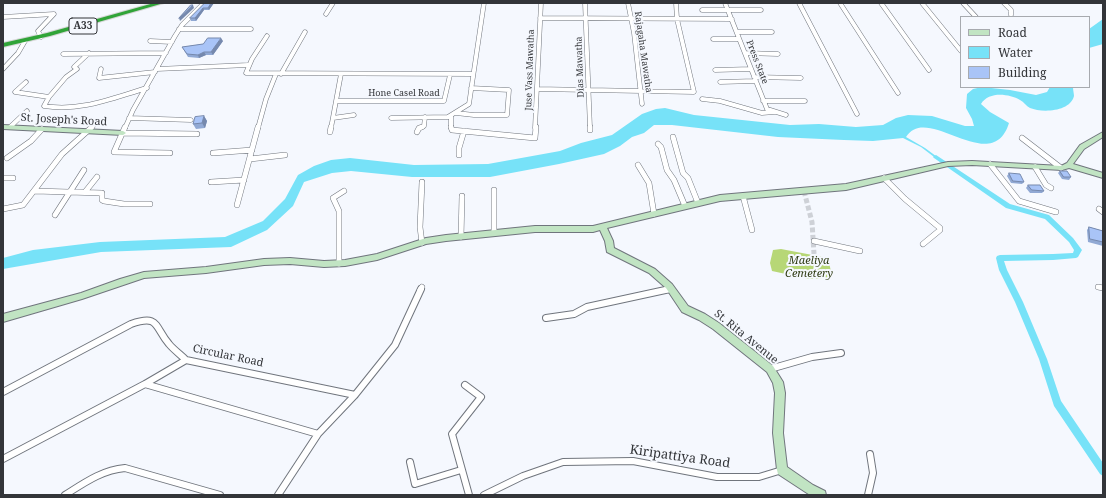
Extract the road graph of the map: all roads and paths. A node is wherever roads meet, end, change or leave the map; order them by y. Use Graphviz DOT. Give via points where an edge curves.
graph roads {
  1 [pos="161,3"];
  2 [pos="204,3"];
  3 [pos="333,3"];
  4 [pos="484,3"];
  5 [pos="541,3"];
  6 [pos="585,3"];
  7 [pos="628,3"];
  8 [pos="676,3"];
  9 [pos="725,3"];
  10 [pos="799,3"];
  11 [pos="840,3"];
  12 [pos="881,3"];
  13 [pos="922,3"];
  14 [pos="963,3"];
  15 [pos="1004,3"];
  16 [pos="702,10"];
  17 [pos="728,10"];
  18 [pos="761,10"];
  19 [pos="326,14"];
  20 [pos="1011,14"];
  21 [pos="975,16"];
  22 [pos="3,17"];
  23 [pos="540,18"];
  24 [pos="586,19"];
  25 [pos="631,19"];
  26 [pos="677,19"];
  27 [pos="732,19"];
  28 [pos="179,29"];
  29 [pos="250,29"];
  30 [pos="305,32"];
  31 [pos="737,32"];
  32 [pos="772,32"];
  33 [pos="267,36"];
  34 [pos="41,37"];
  35 [pos="713,39"];
  36 [pos="739,39"];
  37 [pos="25,41"];
  38 [pos="150,41"];
  39 [pos="172,42"];
  40 [pos="3,45"];
  41 [pos="960,51"];
  42 [pos="89,53"];
  43 [pos="166,53"];
  44 [pos="745,53"];
  45 [pos="63,54"];
  46 [pos="778,54"];
  47 [pos="248,65"];
  48 [pos="3,69"];
  49 [pos="102,69"];
  50 [pos="751,69"];
  51 [pos="156,70"];
  52 [pos="715,70"];
  53 [pos="930,70"];
  54 [pos="278,74"];
  55 [pos="341,74"];
  56 [pos="450,74"];
  57 [pos="473,74"];
  58 [pos="801,78"];
  59 [pos="754,79"];
  60 [pos="26,82"];
  61 [pos="720,82"];
  62 [pos="147,88"];
  63 [pos="471,88"];
  64 [pos="537,89"];
  65 [pos="589,90"];
  66 [pos="640,91"];
  67 [pos="898,93"];
  68 [pos="49,97"];
  69 [pos="702,99"];
  70 [pos="337,101"];
  71 [pos="763,101"];
  72 [pos="805,101"];
  73 [pos="642,104"];
  74 [pos="27,111"];
  75 [pos="456,112"];
  76 [pos="774,112"];
  77 [pos="857,114"];
  78 [pos="451,115"];
  79 [pos="786,115"];
  80 [pos="354,116"];
  81 [pos="425,117"];
  82 [pos="129,118"];
  83 [pos="333,118"];
  84 [pos="391,118"];
  85 [pos="191,120"];
  86 [pos="97,121"];
  87 [pos="6,127"];
  88 [pos="42,129"];
  89 [pos="590,130"];
  90 [pos="88,131"];
  91 [pos="330,132"];
  92 [pos="418,132"];
  93 [pos="464,132"];
  94 [pos="123,133"];
  95 [pos="197,134"];
  96 [pos="1103,134"];
  97 [pos="673,137"];
  98 [pos="1022,138"];
  99 [pos="658,144"];
  100 [pos="252,150"];
  101 [pos="170,153"];
  102 [pos="213,153"];
  103 [pos="285,155"];
  104 [pos="459,155"];
  105 [pos="7,158"];
  106 [pos="250,159"];
  107 [pos="990,164"];
  108 [pos="638,165"];
  109 [pos="1069,165"];
  110 [pos="1035,167"];
  111 [pos="1061,168"];
  112 [pos="84,170"];
  113 [pos="1103,176"];
  114 [pos="97,177"];
  115 [pos="3,178"];
  116 [pos="13,178"];
  117 [pos="884,178"];
  118 [pos="244,180"];
  119 [pos="211,182"];
  120 [pos="422,182"];
  121 [pos="1051,188"];
  122 [pos="494,190"];
  123 [pos="35,191"];
  124 [pos="85,192"];
  125 [pos="344,192"];
  126 [pos="69,193"];
  127 [pos="462,196"];
  128 [pos="743,196"];
  129 [pos="698,203"];
  130 [pos="150,204"];
  131 [pos="237,205"];
  132 [pos="685,206"];
  133 [pos="3,209"];
  134 [pos="1056,212"];
  135 [pos="654,214"];
  136 [pos="55,215"];
  137 [pos="602,227"];
  138 [pos="752,230"];
  139 [pos="494,233"];
  140 [pos="461,236"];
  141 [pos="814,242"];
  142 [pos="422,243"];
  143 [pos="923,244"];
  144 [pos="860,251"];
  145 [pos="339,264"];
  146 [pos="422,286"];
  147 [pos="672,289"];
  148 [pos="3,318"];
  149 [pos="546,318"];
  150 [pos="841,352"];
  151 [pos="186,360"];
  152 [pos="770,369"];
  153 [pos="145,384"];
  154 [pos="465,385"];
  155 [pos="3,392"];
  156 [pos="355,395"];
  157 [pos="318,434"];
  158 [pos="870,454"];
  159 [pos="3,458"];
  160 [pos="410,462"];
  161 [pos="461,470"];
  162 [pos="782,470"];
  163 [pos="64,495"];
  164 [pos="220,495"];
  165 [pos="278,495"];
  166 [pos="469,495"];
  167 [pos="484,495"];
  168 [pos="821,495"];
  169 [pos="868,495"];
  1 -- 34 [label="highway, A33"];
  2 -- 28 [label="street"];
  3 -- 19 [label="street"];
  4 -- 57 [label="street"];
  5 -- 23 [label="street, Juse Vass Mawatha"];
  6 -- 24 [label="street, Dias Mawatha"];
  7 -- 25 [label="street, Rajagaha Mawatha"];
  8 -- 26 [label="street"];
  9 -- 17 [label="street, Press State"];
  10 -- 77 [label="street"];
  11 -- 67 [label="street"];
  12 -- 53 [label="street"];
  13 -- 41 [label="street"];
  14 -- 21 [label="street"];
  15 -- 20 [label="street" via="1011,10"];
  16 -- 17 [label="street"];
  17 -- 18 [label="street"];
  17 -- 27 [label="street, Press State"];
  22 -- 34 [label="street" via="54,14 39,28"];
  23 -- 24 [label="street"];
  23 -- 64 [label="street, Juse Vass Mawatha"];
  24 -- 25 [label="street"];
  24 -- 65 [label="street, Dias Mawatha"];
  25 -- 26 [label="street"];
  25 -- 66 [label="street, Rajagaha Mawatha"];
  26 -- 27 [label="street"];
  26 -- 66 [label="street" via="694,92"];
  27 -- 31 [label="street, Press State"];
  28 -- 29 [label="street"];
  28 -- 39 [label="street"];
  30 -- 54 [label="street"];
  31 -- 32 [label="street"];
  31 -- 36 [label="street, Press State"];
  33 -- 47 [label="street"];
  34 -- 37 [label="highway, A33"];
  35 -- 36 [label="street"];
  36 -- 44 [label="street, Press State"];
  37 -- 40 [label="highway, A33"];
  37 -- 48 [label="street"];
  38 -- 39 [label="street"];
  39 -- 43 [label="street"];
  42 -- 43 [label="street"];
  42 -- 45 [label="street"];
  42 -- 68 [label="street"];
  43 -- 51 [label="street"];
  44 -- 46 [label="street"];
  44 -- 50 [label="street, Press State"];
  47 -- 51 [label="street"];
  47 -- 54 [label="street" via="246,73"];
  49 -- 51 [label="street" via="99,78"];
  50 -- 52 [label="street"];
  50 -- 59 [label="street, Press State"];
  51 -- 62 [label="street"];
  54 -- 55 [label="street"];
  54 -- 100 [label="street" via="266,99"];
  55 -- 56 [label="street"];
  55 -- 70 [label="street"];
  56 -- 57 [label="street"];
  56 -- 70 [label="street, Hone Casel Road" via="444,102"];
  57 -- 63 [label="street"];
  58 -- 59 [label="street"];
  59 -- 61 [label="street"];
  59 -- 71 [label="street, Press State"];
  60 -- 68 [label="street" via="15,92"];
  62 -- 68 [label="street" via="96,104 70,108 44,106"];
  62 -- 82 [label="street"];
  63 -- 75 [label="street" via="469,104"];
  63 -- 75 [label="street" via="509,90 507,115"];
  64 -- 65 [label="street"];
  64 -- 93 [label="street, Juse Vass Mawatha" via="535,138"];
  65 -- 66 [label="street"];
  65 -- 89 [label="street, Dias Mawatha"];
  66 -- 73 [label="street, Rajagaha Mawatha"];
  69 -- 76 [label="street" via="720,101 762,113"];
  70 -- 83 [label="street"];
  71 -- 72 [label="street"];
  71 -- 76 [label="street, Press State" via="767,108"];
  74 -- 87 [label="street"];
  75 -- 78 [label="street"];
  76 -- 79 [label="street"];
  78 -- 81 [label="street"];
  78 -- 93 [label="street" via="451,129"];
  80 -- 83 [label="street"];
  81 -- 84 [label="street"];
  81 -- 92 [label="street" via="424,126 419,128"];
  82 -- 85 [label="street"];
  82 -- 94 [label="street"];
  83 -- 91 [label="street"];
  86 -- 90 [label="street"];
  87 -- 88 [label="main road, St. Joseph's Road"];
  88 -- 90 [label="main road, St. Joseph's Road"];
  88 -- 105 [label="street"];
  90 -- 94 [label="main road, St. Joseph's Road"];
  90 -- 123 [label="street" via="62,154"];
  93 -- 104 [label="street"];
  94 -- 95 [label="street"];
  94 -- 101 [label="street" via="115,153"];
  96 -- 109 [label="main road" via="1078,150"];
  97 -- 129 [label="street" via="684,172"];
  98 -- 111 [label="street"];
  99 -- 132 [label="street" via="667,170"];
  100 -- 102 [label="street"];
  100 -- 106 [label="street"];
  103 -- 106 [label="street"];
  106 -- 118 [label="street"];
  107 -- 110 [label="main road"];
  107 -- 117 [label="main road" via="946,164"];
  107 -- 134 [label="street" via="1019,201"];
  108 -- 135 [label="street" via="646,174 650,186"];
  109 -- 111 [label="main road"];
  109 -- 113 [label="main road"];
  110 -- 111 [label="main road"];
  110 -- 121 [label="street" via="1046,185"];
  112 -- 126 [label="street"];
  114 -- 124 [label="street"];
  115 -- 116 [label="street"];
  117 -- 128 [label="main road" via="846,187"];
  117 -- 143 [label="street" via="940,228"];
  118 -- 119 [label="street"];
  118 -- 131 [label="street"];
  120 -- 142 [label="street"];
  122 -- 139 [label="street"];
  123 -- 126 [label="street"];
  123 -- 133 [label="street" via="21,206"];
  124 -- 126 [label="street"];
  124 -- 130 [label="street" via="102,193 104,201"];
  125 -- 145 [label="street" via="334,198 339,211"];
  126 -- 136 [label="street"];
  127 -- 140 [label="street"];
  128 -- 129 [label="main road"];
  128 -- 138 [label="street"];
  129 -- 132 [label="main road"];
  132 -- 135 [label="main road"];
  135 -- 137 [label="main road"];
  137 -- 139 [label="main road"];
  137 -- 147 [label="main road, St. Rita Avenue" via="609,241 610,250 652,271"];
  139 -- 140 [label="main road"];
  140 -- 142 [label="main road"];
  141 -- 144 [label="street"];
  142 -- 145 [label="main road" via="370,259"];
  145 -- 148 [label="main road" via="264,262 144,275 123,280 82,296"];
  146 -- 156 [label="street" via="395,346"];
  147 -- 149 [label="street" via="587,307 574,314"];
  147 -- 152 [label="main road, St. Rita Avenue" via="685,309 716,326"];
  150 -- 152 [label="street"];
  151 -- 153 [label="street"];
  151 -- 155 [label="street, Circular Road" via="169,344 156,323 145,319"];
  151 -- 156 [label="street, Circular Road"];
  152 -- 162 [label="main road, St. Rita Avenue" via="778,382 780,393 778,434"];
  153 -- 157 [label="street"];
  153 -- 159 [label="street"];
  154 -- 161 [label="street" via="481,397 452,434"];
  156 -- 157 [label="street"];
  157 -- 165 [label="street"];
  158 -- 169 [label="street" via="873,473"];
  160 -- 161 [label="street" via="415,484"];
  161 -- 166 [label="street"];
  162 -- 167 [label="street, Kiripattiya Road" via="759,477 717,477 633,460 563,462 523,476"];
  162 -- 168 [label="main road"];
  163 -- 164 [label="street" via="115,468 125,468"];
}
